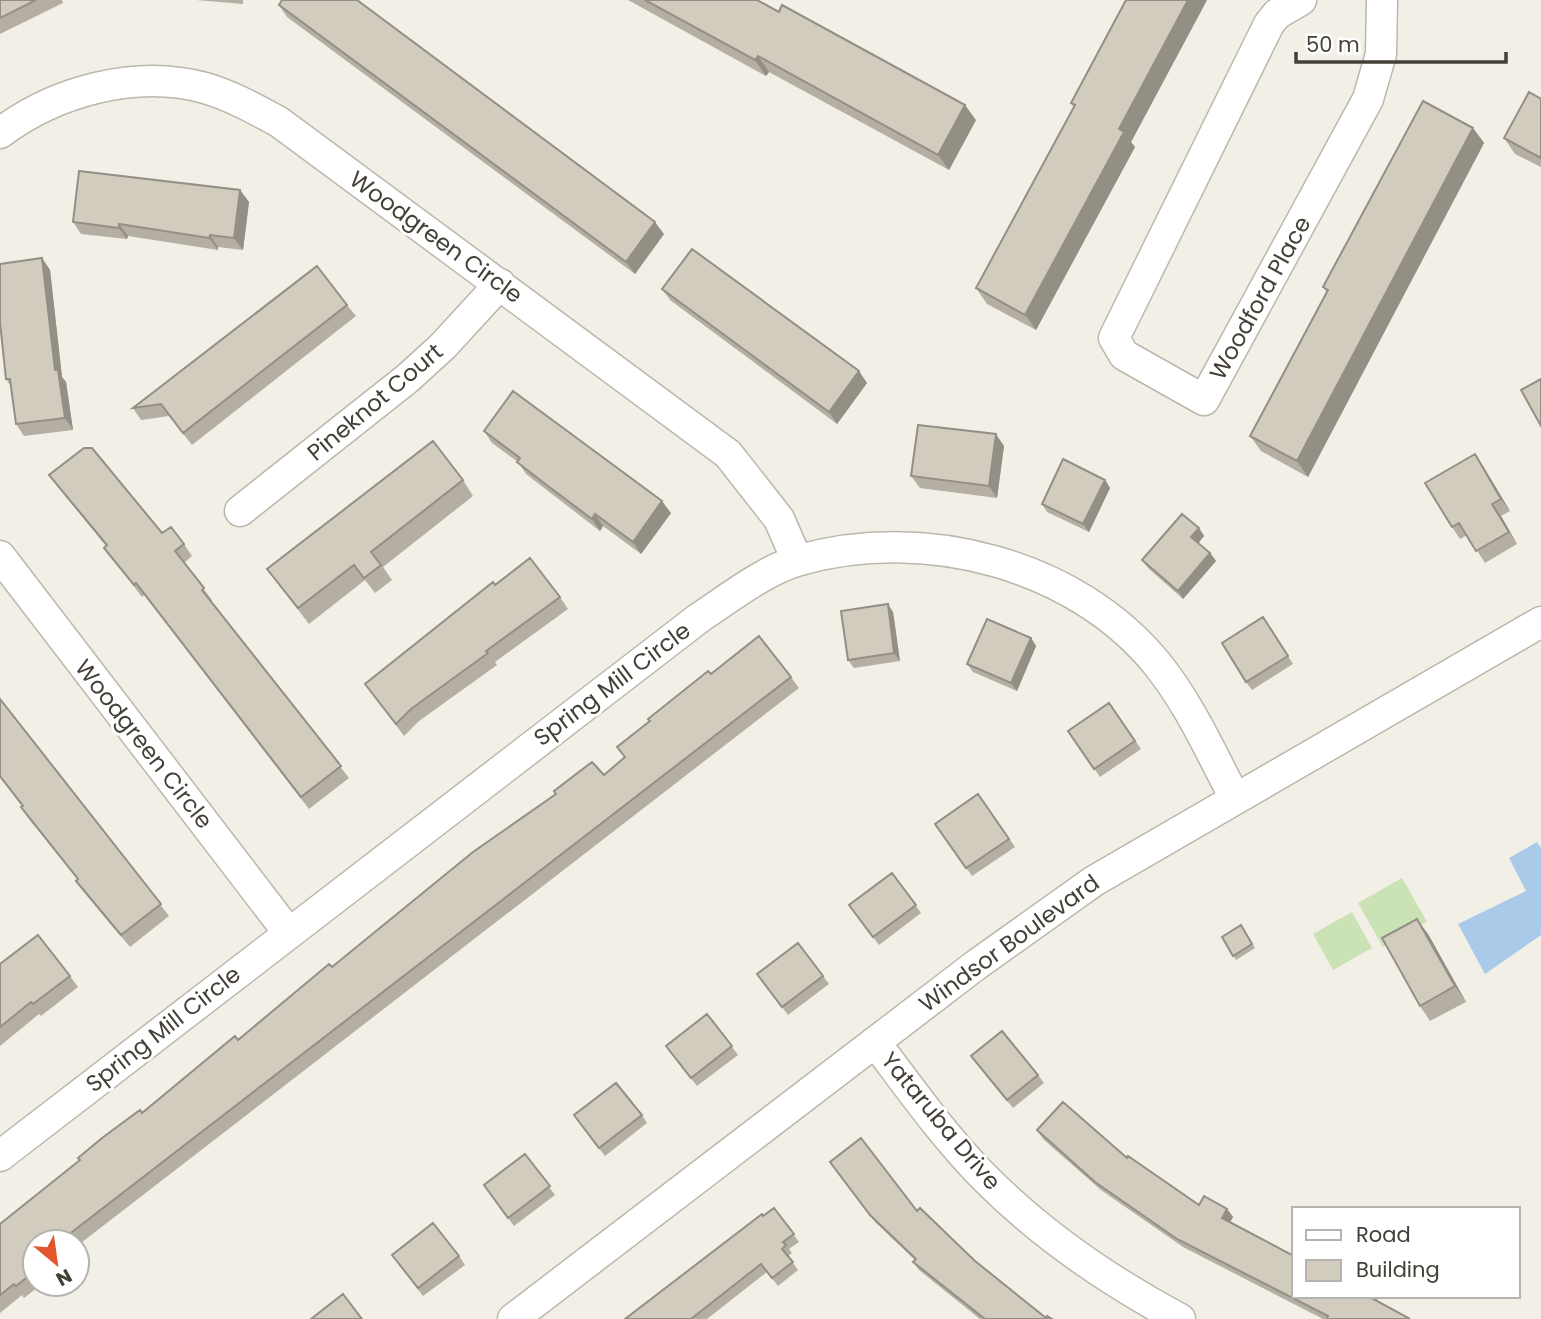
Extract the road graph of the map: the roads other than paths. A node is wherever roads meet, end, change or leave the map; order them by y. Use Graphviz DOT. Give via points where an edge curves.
graph roads {
  1 [pos="1301,0"];
  2 [pos="1382,0"];
  3 [pos="0,133"];
  4 [pos="500,284"];
  5 [pos="240,510"];
  6 [pos="0,556"];
  7 [pos="797,560"];
  8 [pos="1541,622"];
  9 [pos="1235,798"];
  10 [pos="288,932"];
  11 [pos="874,1042"];
  12 [pos="0,1156"];
  13 [pos="513,1319"];
  14 [pos="1180,1319"];
  1 -- 2 [label="street, Woodford Place" via="1269,24 1114,338 1124,355 1204,400 1368,99 1381,54"];
  3 -- 4 [label="street, Woodgreen Circle" via="26,113 70,93 118,84 203,88 243,102 279,122"];
  4 -- 5 [label="street, Pineknot Court" via="408,378"];
  4 -- 7 [label="street, Woodgreen Circle" via="728,454 779,519"];
  6 -- 10 [label="street, Woodgreen Circle"];
  7 -- 9 [label="street, Spring Mill Circle" via="907,547 962,553 1020,570 1073,593 1123,628 1158,665 1193,718"];
  7 -- 10 [label="street, Spring Mill Circle" via="699,618"];
  8 -- 9 [label="street, Windsor Boulevard"];
  9 -- 11 [label="street, Windsor Boulevard" via="1094,881"];
  10 -- 12 [label="street, Spring Mill Circle"];
  11 -- 13 [label="street, Windsor Boulevard"];
  11 -- 14 [label="street, Yataruba Drive" via="943,1131 1024,1216 1121,1286"];
}
